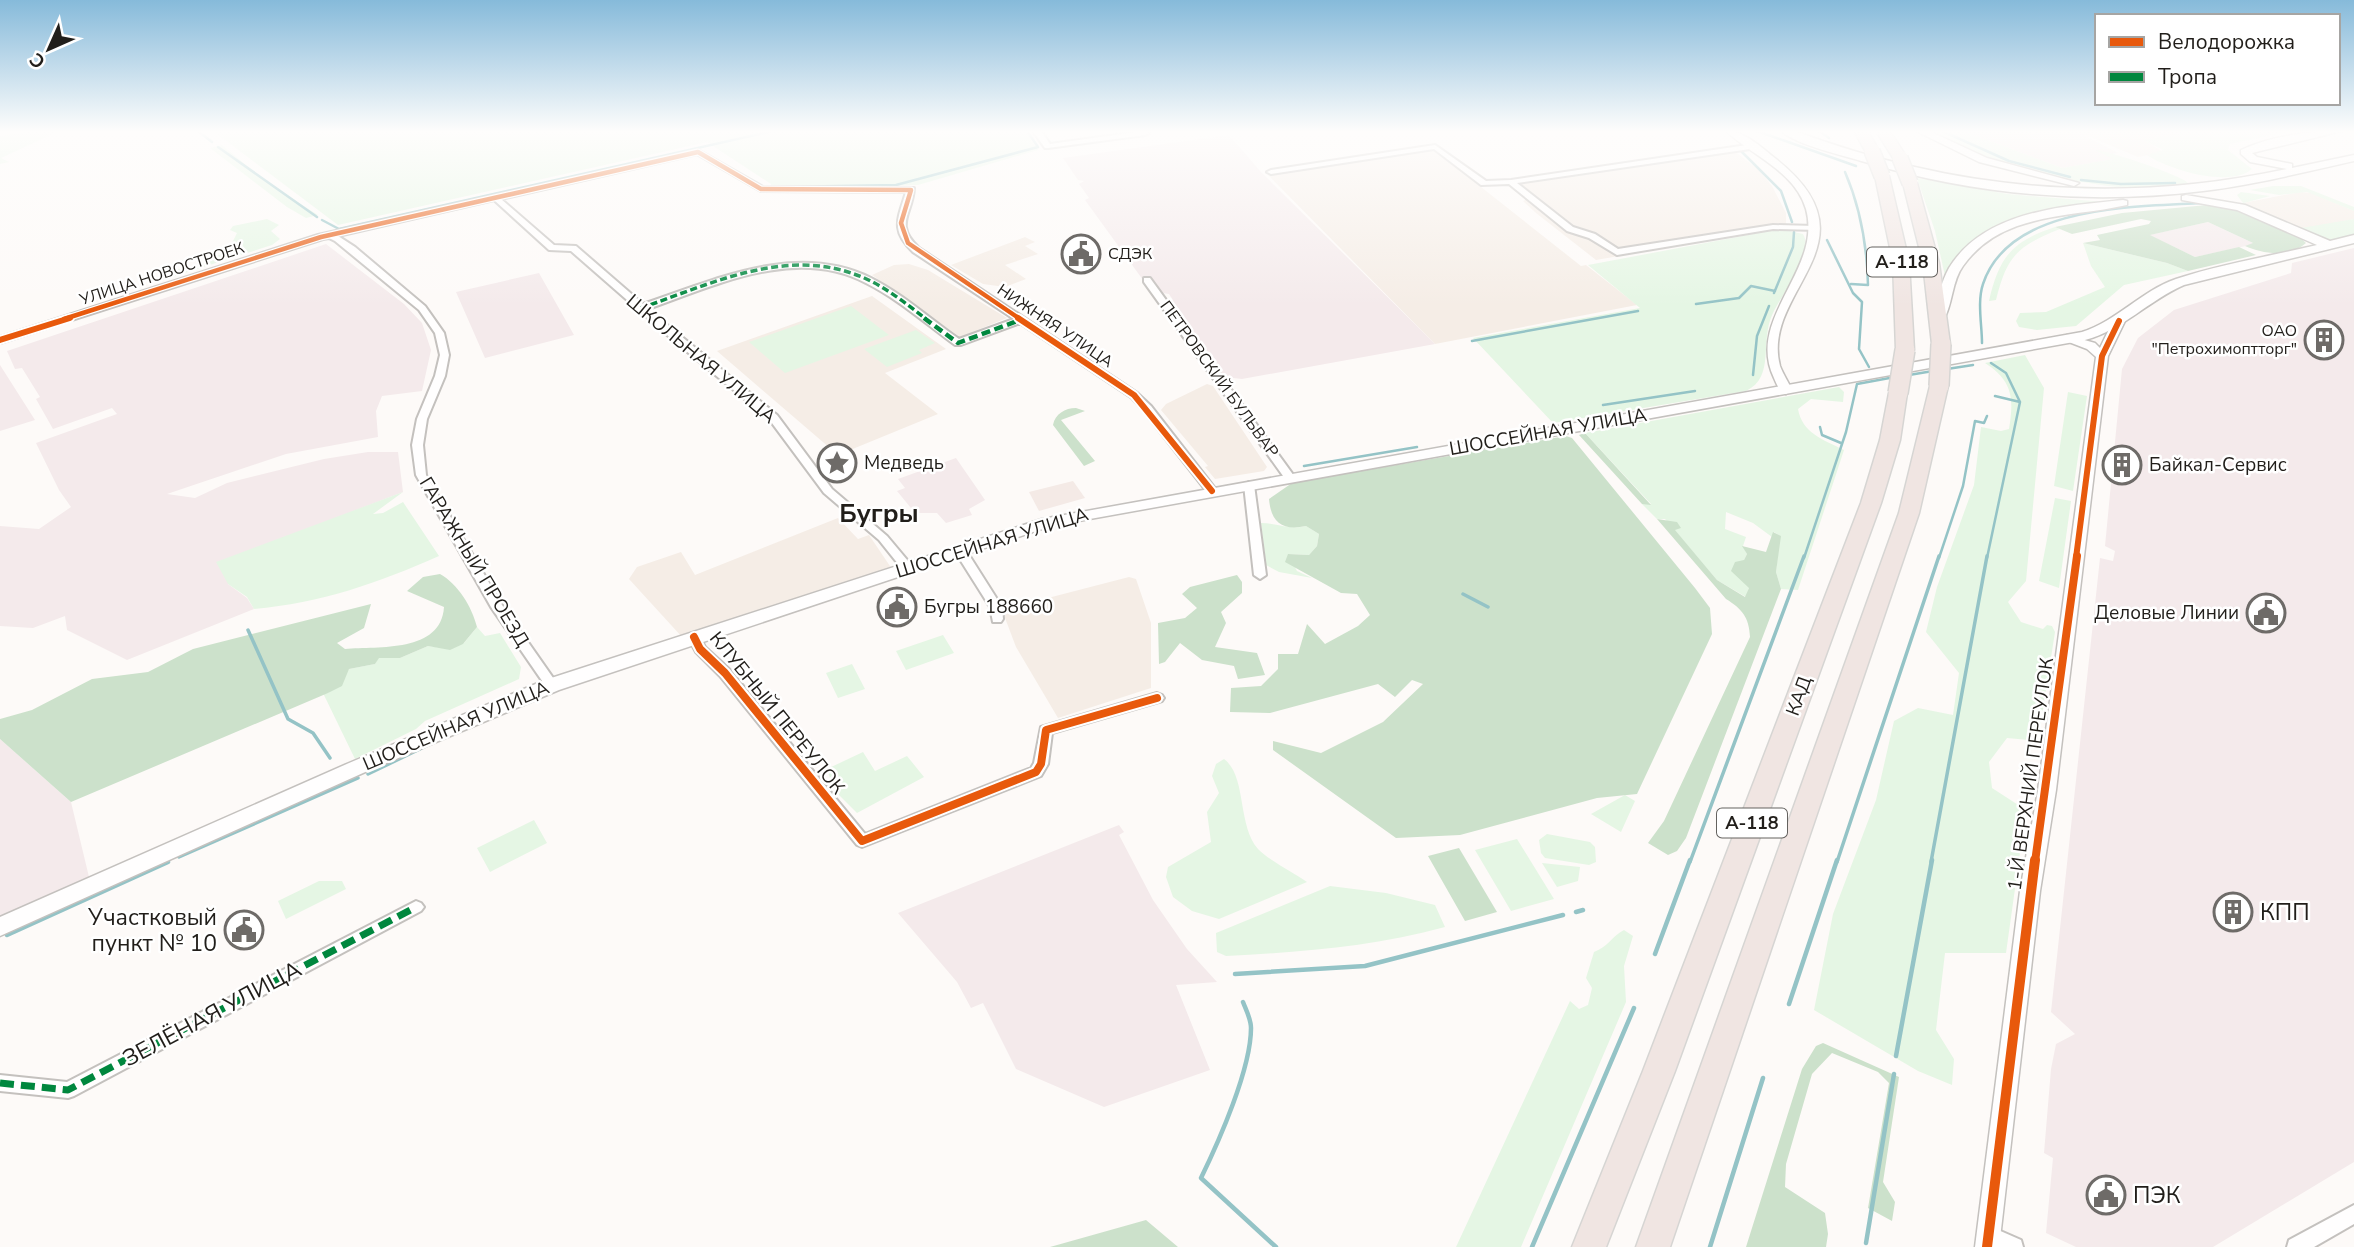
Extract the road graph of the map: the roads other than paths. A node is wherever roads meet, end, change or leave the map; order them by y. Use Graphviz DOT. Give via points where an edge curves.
graph roads {
  1 [pos="530,189"];
  2 [pos="790,189"];
  3 [pos="1520,189"];
  4 [pos="1799,189"];
  5 [pos="1886,189"];
  6 [pos="1912,189"];
  7 [pos="1992,189"];
  8 [pos="2056,189"];
  9 [pos="2186,189"];
  10 [pos="2237,189"];
  11 [pos="2238,189"];
  12 [pos="909,190"];
  13 [pos="495,197"];
  14 [pos="2164,199"];
  15 [pos="2248,209"];
  16 [pos="1815,229"];
  17 [pos="1726,235"];
  18 [pos="332,236"];
  19 [pos="2354,239"];
  20 [pos="2328,245"];
  21 [pos="1147,280"];
  22 [pos="641,308"];
  23 [pos="1940,314"];
  24 [pos="1020,320"];
  25 [pos="2119,321"];
  26 [pos="2067,339"];
  27 [pos="0,340"];
  28 [pos="2102,356"];
  29 [pos="1786,390"];
  30 [pos="1290,478"];
  31 [pos="1249,485"];
  32 [pos="1212,492"];
  33 [pos="960,550"];
  34 [pos="907,567"];
  35 [pos="1260,575"];
  36 [pos="997,619"];
  37 [pos="694,637"];
  38 [pos="552,685"];
  39 [pos="1157,698"];
  40 [pos="416,906"];
  41 [pos="0,927"];
  42 [pos="0,1083"];
  43 [pos="2354,1214"];
  44 [pos="1988,1241"];
  45 [pos="1589,1247"];
  46 [pos="1653,1247"];
  47 [pos="2014,1247"];
  48 [pos="2296,1247"];
  1 -- 13 [label="street, УЛИЦА НОВОСТРОЕК"];
  2 -- 12 [label="street, УЛИЦА НОВОСТРОЕК"];
  3 -- 17 [label="street" via="1570,229 1617,252"];
  4 -- 16 [label="street"];
  5 -- 45 [label="highway, КАД / А-118, bridge" via="1904,277 1905,350 1890,440 1871,503"];
  6 -- 23 [label="highway, А-118, bridge"];
  7 -- 14 [label="main road" via="2048,197"];
  8 -- 9 [label="main road" via="2111,194"];
  10 -- 14 [label="main road"];
  11 -- 15 [label="main road" via="2232,195"];
  12 -- 24 [label="street, НИЖНЯЯ УЛИЦА" via="902,238"];
  13 -- 18 [label="street, УЛИЦА НОВОСТРОЕК"];
  13 -- 22 [label="street, ШКОЛЬНАЯ УЛИЦА" via="552,248 573,248"];
  14 -- 15 [label="main road" via="2211,199"];
  14 -- 23 [label="main road" via="2052,214 1987,237 1960,261"];
  15 -- 20 [label="main road"];
  16 -- 17 [label="street" via="1773,227"];
  16 -- 29 [label="street" via="1774,338 1773,368"];
  18 -- 27 [label="street, УЛИЦА НОВОСТРОЕК"];
  18 -- 38 [label="street, ГАРАЖНЫЙ ПРОЕЗД" via="416,300 438,326 444,360 418,435 421,475 497,607"];
  19 -- 20 [label="main road, 1-Й ВЕРХНИЙ ПЕРЕУЛОК"];
  20 -- 25 [label="main road, 1-Й ВЕРХНИЙ ПЕРЕУЛОК" via="2180,282 2157,291"];
  21 -- 30 [label="street, ПЕТРОВСКИЙ БУЛЬВАР"];
  22 -- 24 [label="street" via="742,275 808,263 867,280 958,343"];
  22 -- 34 [label="street, ШКОЛЬНАЯ УЛИЦА" via="773,417 828,491 883,538"];
  23 -- 46 [label="highway, А-118, bridge" via="1939,386 1909,513"];
  24 -- 32 [label="street, НИЖНЯЯ УЛИЦА" via="1133,395"];
  25 -- 26 [label="main road, ШОССЕЙНАЯ УЛИЦА" via="2101,331"];
  25 -- 28 [label="street, 1-Й ВЕРХНИЙ ПЕРЕУЛОК"];
  26 -- 28 [label="street" via="2091,346"];
  26 -- 29 [label="main road, ШОССЕЙНАЯ УЛИЦА"];
  28 -- 44 [label="street, 1-Й ВЕРХНИЙ ПЕРЕУЛОК"];
  29 -- 30 [label="main road, ШОССЕЙНАЯ УЛИЦА"];
  30 -- 31 [label="main road, ШОССЕЙНАЯ УЛИЦА"];
  31 -- 32 [label="main road, ШОССЕЙНАЯ УЛИЦА"];
  31 -- 35 [label="street"];
  32 -- 33 [label="main road, ШОССЕЙНАЯ УЛИЦА" via="1048,522"];
  33 -- 34 [label="main road, ШОССЕЙНАЯ УЛИЦА"];
  33 -- 36 [label="street" via="996,607"];
  34 -- 37 [label="main road, ШОССЕЙНАЯ УЛИЦА"];
  37 -- 38 [label="main road, ШОССЕЙНАЯ УЛИЦА"];
  37 -- 39 [label="street, КЛУБНЫЙ ПЕРЕУЛОК" via="862,841 1036,772 1046,730"];
  38 -- 41 [label="main road, ШОССЕЙНАЯ УЛИЦА"];
  40 -- 42 [label="street, ЗЕЛЁНАЯ УЛИЦА" via="68,1090"];
  43 -- 48 [label="street"];
  44 -- 47 [label="street"];
}
